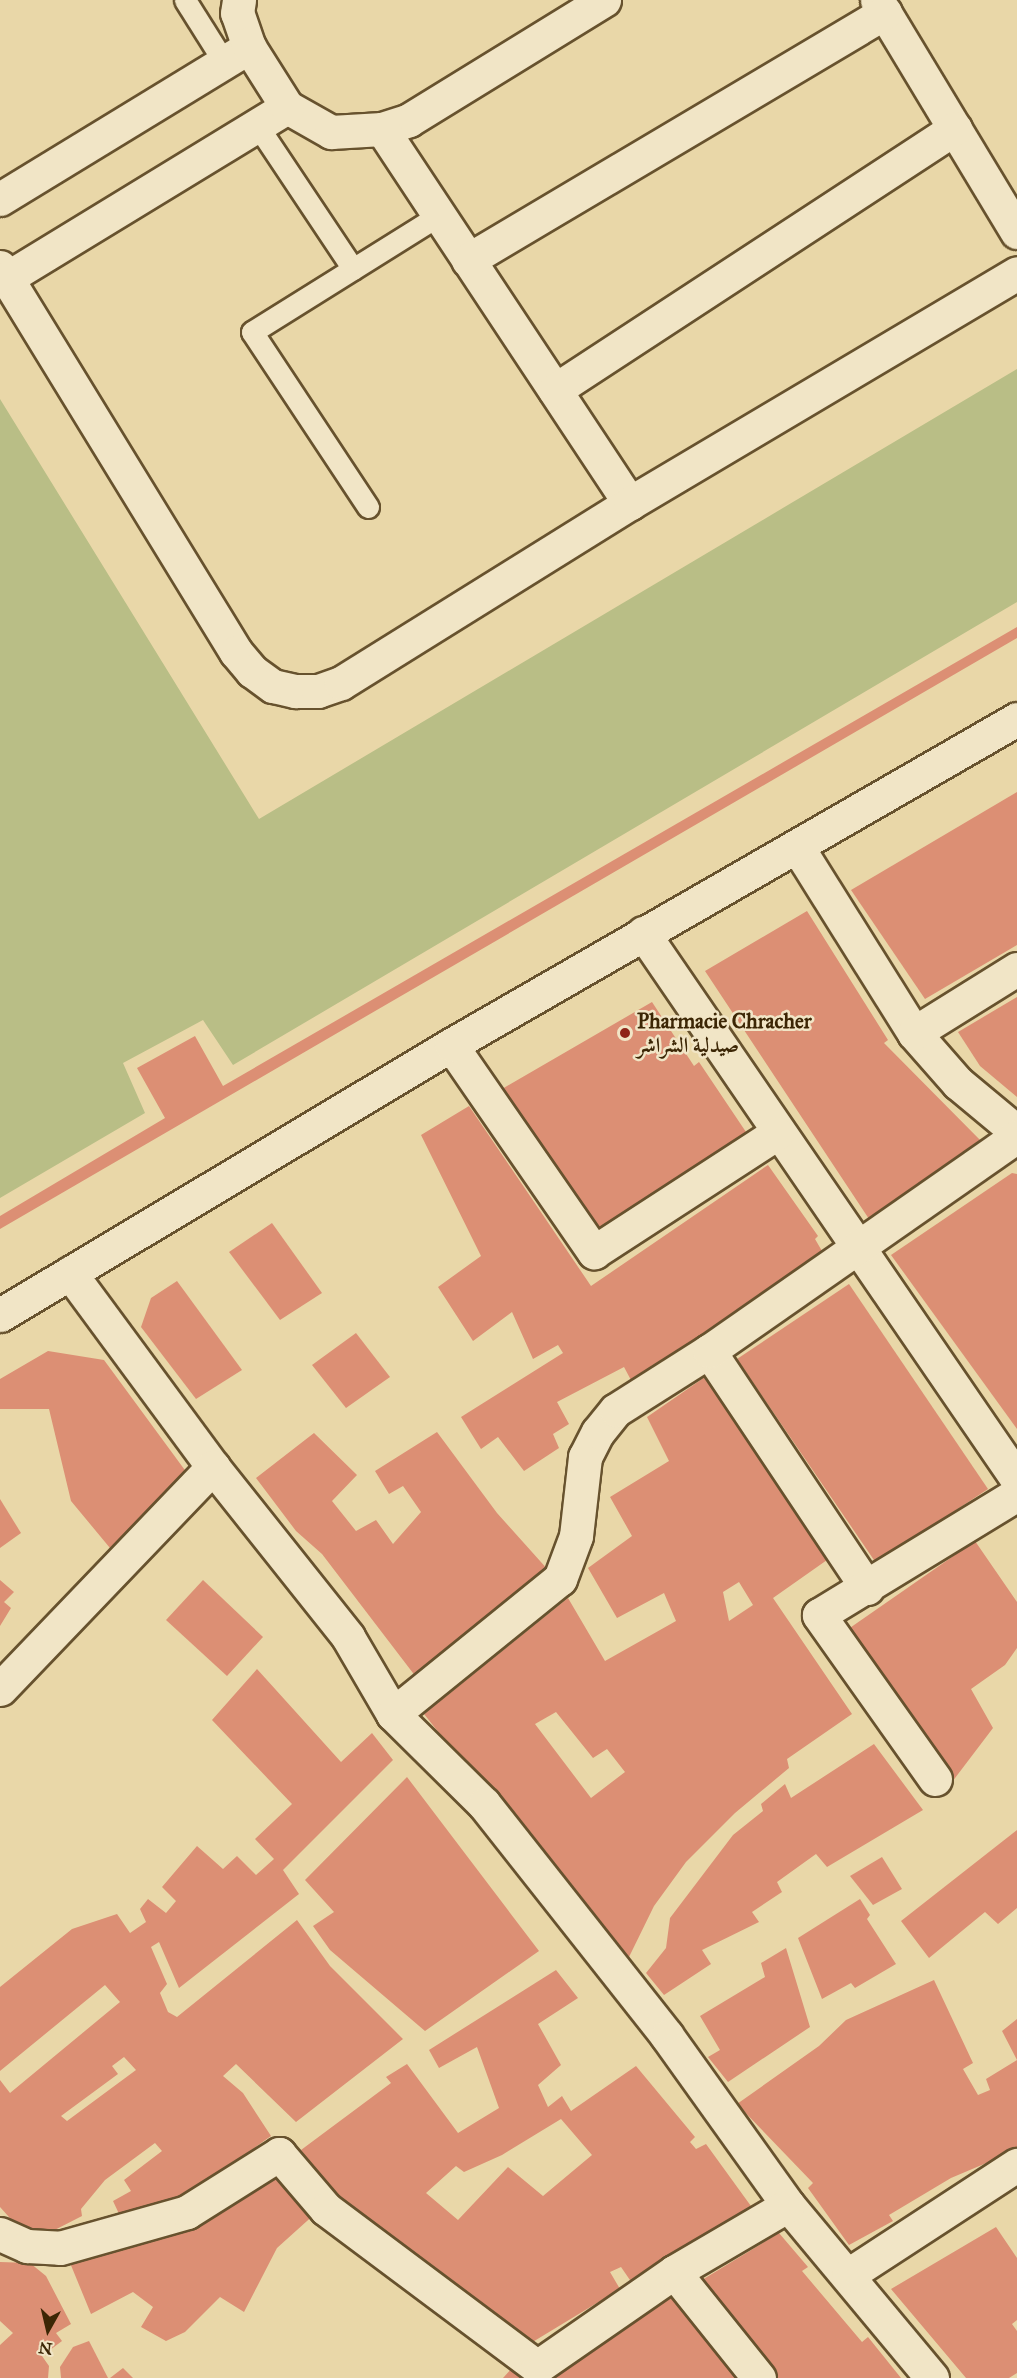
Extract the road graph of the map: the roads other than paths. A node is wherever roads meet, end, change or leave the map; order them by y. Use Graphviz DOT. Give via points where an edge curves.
graph roads {
  1 [pos="185,0"];
  2 [pos="239,0"];
  3 [pos="604,0"];
  4 [pos="881,6"];
  5 [pos="237,54"];
  6 [pos="287,107"];
  7 [pos="257,125"];
  8 [pos="955,128"];
  9 [pos="382,129"];
  10 [pos="0,199"];
  11 [pos="439,215"];
  12 [pos="1017,232"];
  13 [pos="468,260"];
  14 [pos="353,269"];
  15 [pos="4,272"];
  16 [pos="1017,273"];
  17 [pos="555,390"];
  18 [pos="630,503"];
  19 [pos="368,507"];
  20 [pos="1017,719"];
  21 [pos="798,848"];
  22 [pos="643,933"];
  23 [pos="1017,969"];
  24 [pos="914,1033"];
  25 [pos="451,1046"];
  26 [pos="777,1133"];
  27 [pos="1017,1134"];
  28 [pos="856,1247"];
  29 [pos="70,1274"];
  30 [pos="0,1315"];
  31 [pos="709,1351"];
  32 [pos="213,1467"];
  33 [pos="1017,1479"];
  34 [pos="1017,1494"];
  35 [pos="867,1588"];
  36 [pos="0,1689"];
  37 [pos="393,1714"];
  38 [pos="935,1779"];
  39 [pos="1017,2166"];
  40 [pos="788,2205"];
  41 [pos="0,2234"];
  42 [pos="674,2272"];
  43 [pos="848,2275"];
  44 [pos="759,2378"];
  45 [pos="932,2378"];
  1 -- 5 [label="lane"];
  2 -- 5 [label="street"];
  3 -- 9 [label="street" via="409,120"];
  4 -- 8 [label="street"];
  4 -- 13 [label="street"];
  5 -- 6 [label="street"];
  5 -- 10 [label="street"];
  6 -- 7 [label="street"];
  6 -- 9 [label="street" via="331,132"];
  7 -- 14 [label="lane"];
  7 -- 15 [label="street"];
  8 -- 12 [label="street"];
  8 -- 17 [label="street"];
  9 -- 11 [label="street"];
  11 -- 13 [label="street"];
  11 -- 14 [label="lane"];
  13 -- 17 [label="street"];
  14 -- 19 [label="lane" via="252,332"];
  15 -- 18 [label="street" via="236,652 252,671 273,686 318,691 341,683"];
  16 -- 18 [label="street"];
  17 -- 18 [label="street"];
  20 -- 21 [label="street"];
  21 -- 22 [label="street"];
  21 -- 24 [label="street"];
  22 -- 25 [label="street"];
  22 -- 26 [label="street"];
  23 -- 24 [label="street"];
  24 -- 27 [label="street" via="958,1083"];
  25 -- 26 [label="street" via="594,1252"];
  25 -- 29 [label="street"];
  26 -- 28 [label="street"];
  27 -- 28 [label="street"];
  28 -- 31 [label="street"];
  28 -- 33 [label="street"];
  29 -- 30 [label="street"];
  29 -- 32 [label="street"];
  31 -- 35 [label="street"];
  31 -- 37 [label="street" via="616,1410 598,1432 585,1456 576,1536 560,1579"];
  32 -- 36 [label="street"];
  32 -- 37 [label="street" via="348,1637"];
  34 -- 35 [label="street"];
  35 -- 38 [label="street" via="819,1616"];
  37 -- 40 [label="street" via="484,1804 667,2036"];
  39 -- 43 [label="street"];
  40 -- 42 [label="street"];
  40 -- 43 [label="street"];
  41 -- 42 [label="street" via="27,2246 60,2248 187,2212 279,2154 326,2208 537,2367"];
  42 -- 44 [label="street"];
  43 -- 45 [label="street"];
}
